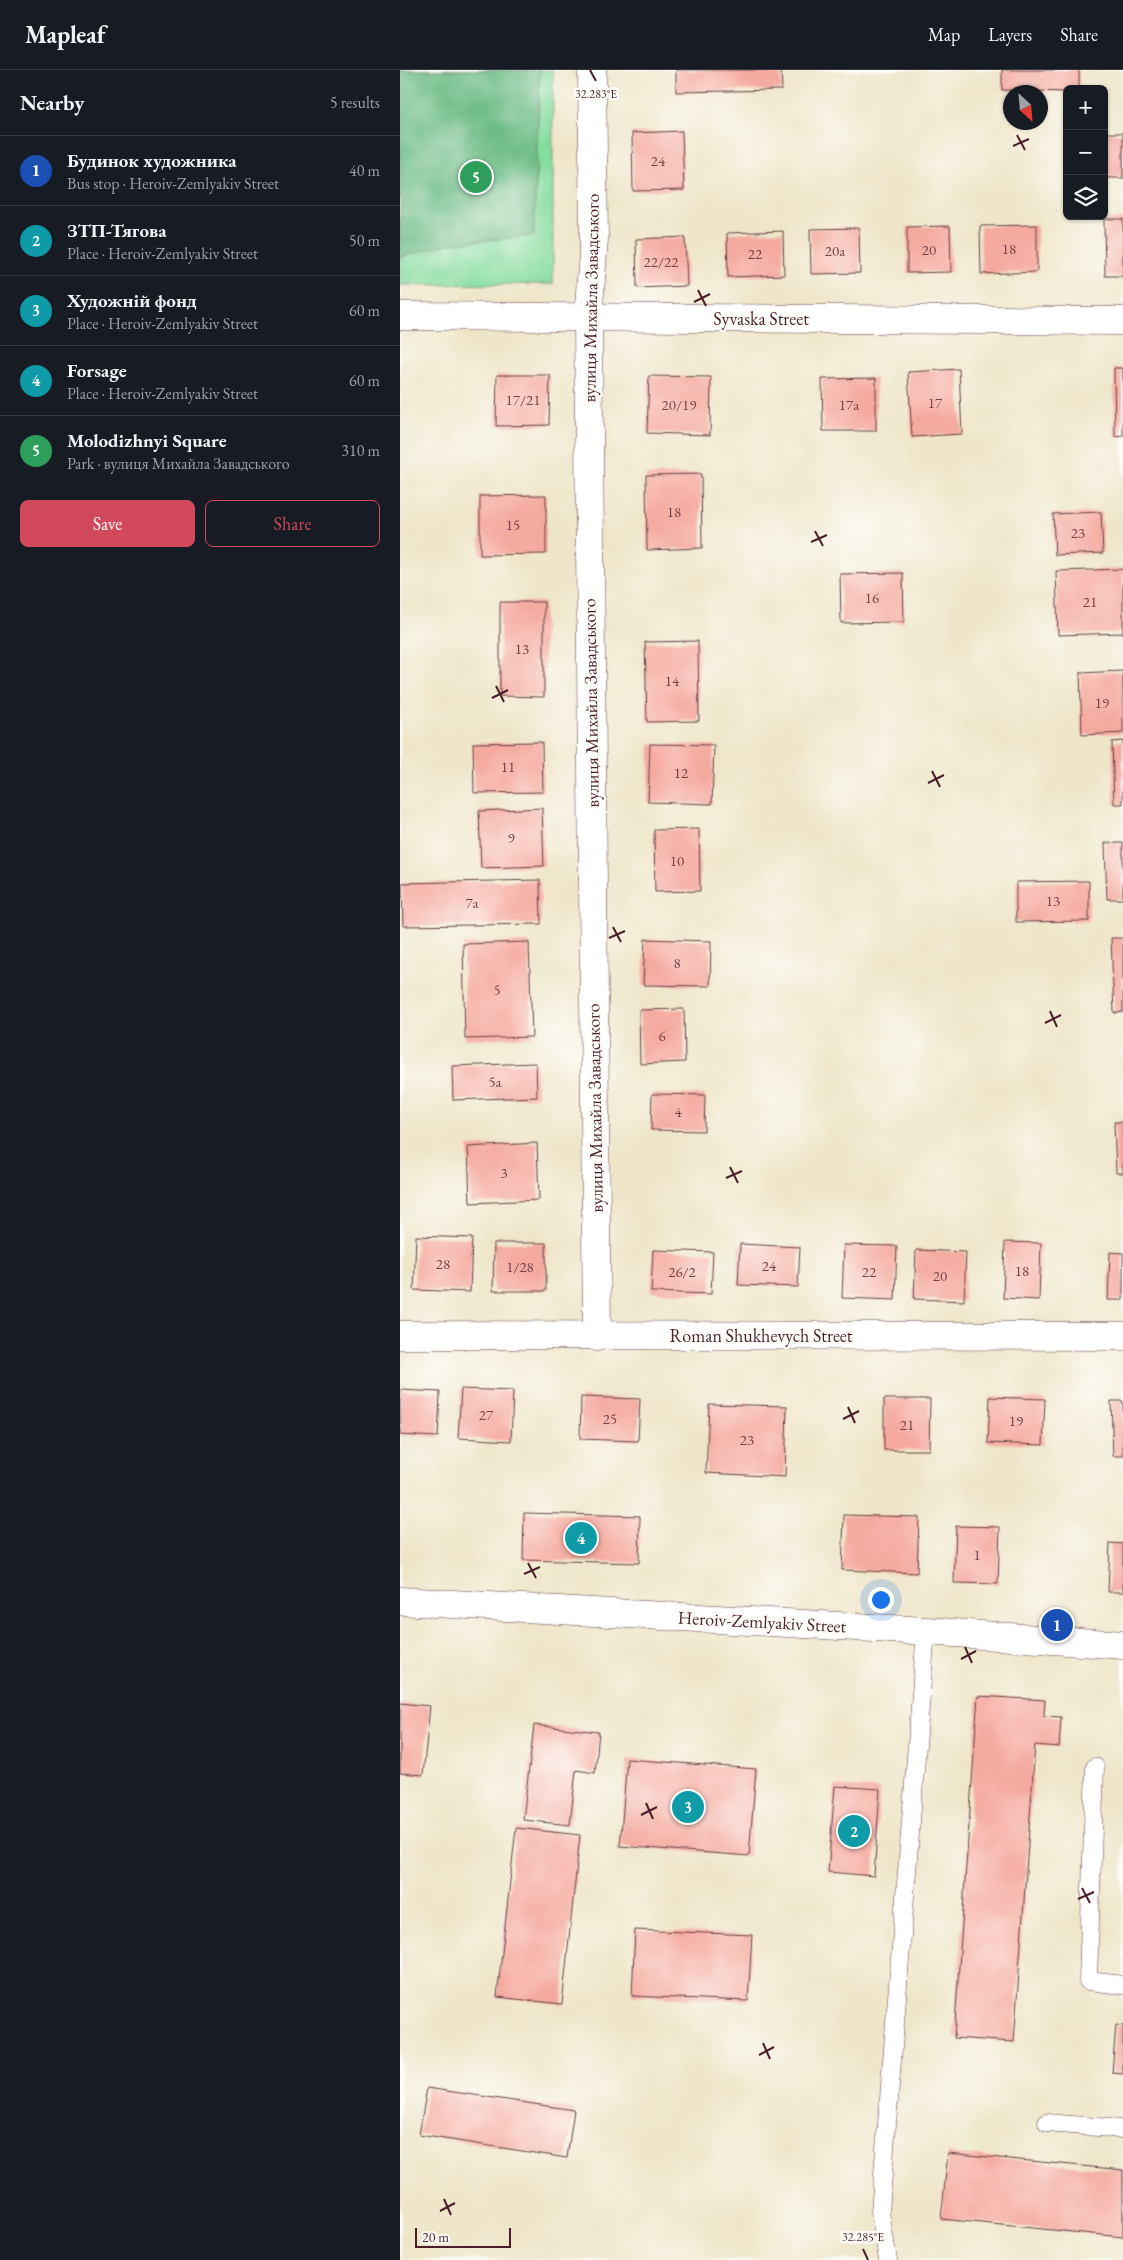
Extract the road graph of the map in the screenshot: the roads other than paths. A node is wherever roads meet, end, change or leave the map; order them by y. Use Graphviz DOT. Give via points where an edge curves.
graph roads {
  1 [pos="592,70"];
  2 [pos="400,316"];
  3 [pos="588,319"];
  4 [pos="1123,321"];
  5 [pos="400,1335"];
  6 [pos="1123,1336"];
  7 [pos="597,1337"];
  8 [pos="400,1601"];
  9 [pos="926,1631"];
  10 [pos="1123,1645"];
  11 [pos="1095,1767"];
  12 [pos="1123,1984"];
  13 [pos="1047,2123"];
  14 [pos="1123,2129"];
  15 [pos="888,2260"];
  1 -- 3 [label="street, вулиця Михайла Завадського" via="594,239"];
  2 -- 3 [label="street, Syvaska Street"];
  3 -- 4 [label="street, Syvaska Street"];
  3 -- 7 [label="street, вулиця Михайла Завадського"];
  5 -- 7 [label="street, Roman Shukhevych Street"];
  6 -- 7 [label="street, Roman Shukhevych Street"];
  8 -- 9 [label="street, Heroiv-Zemlyakiv Street"];
  9 -- 10 [label="street, Heroiv-Zemlyakiv Street"];
  9 -- 15 [label="lane" via="880,2212"];
  11 -- 12 [label="lane" via="1088,1981"];
  13 -- 14 [label="lane"];
}
